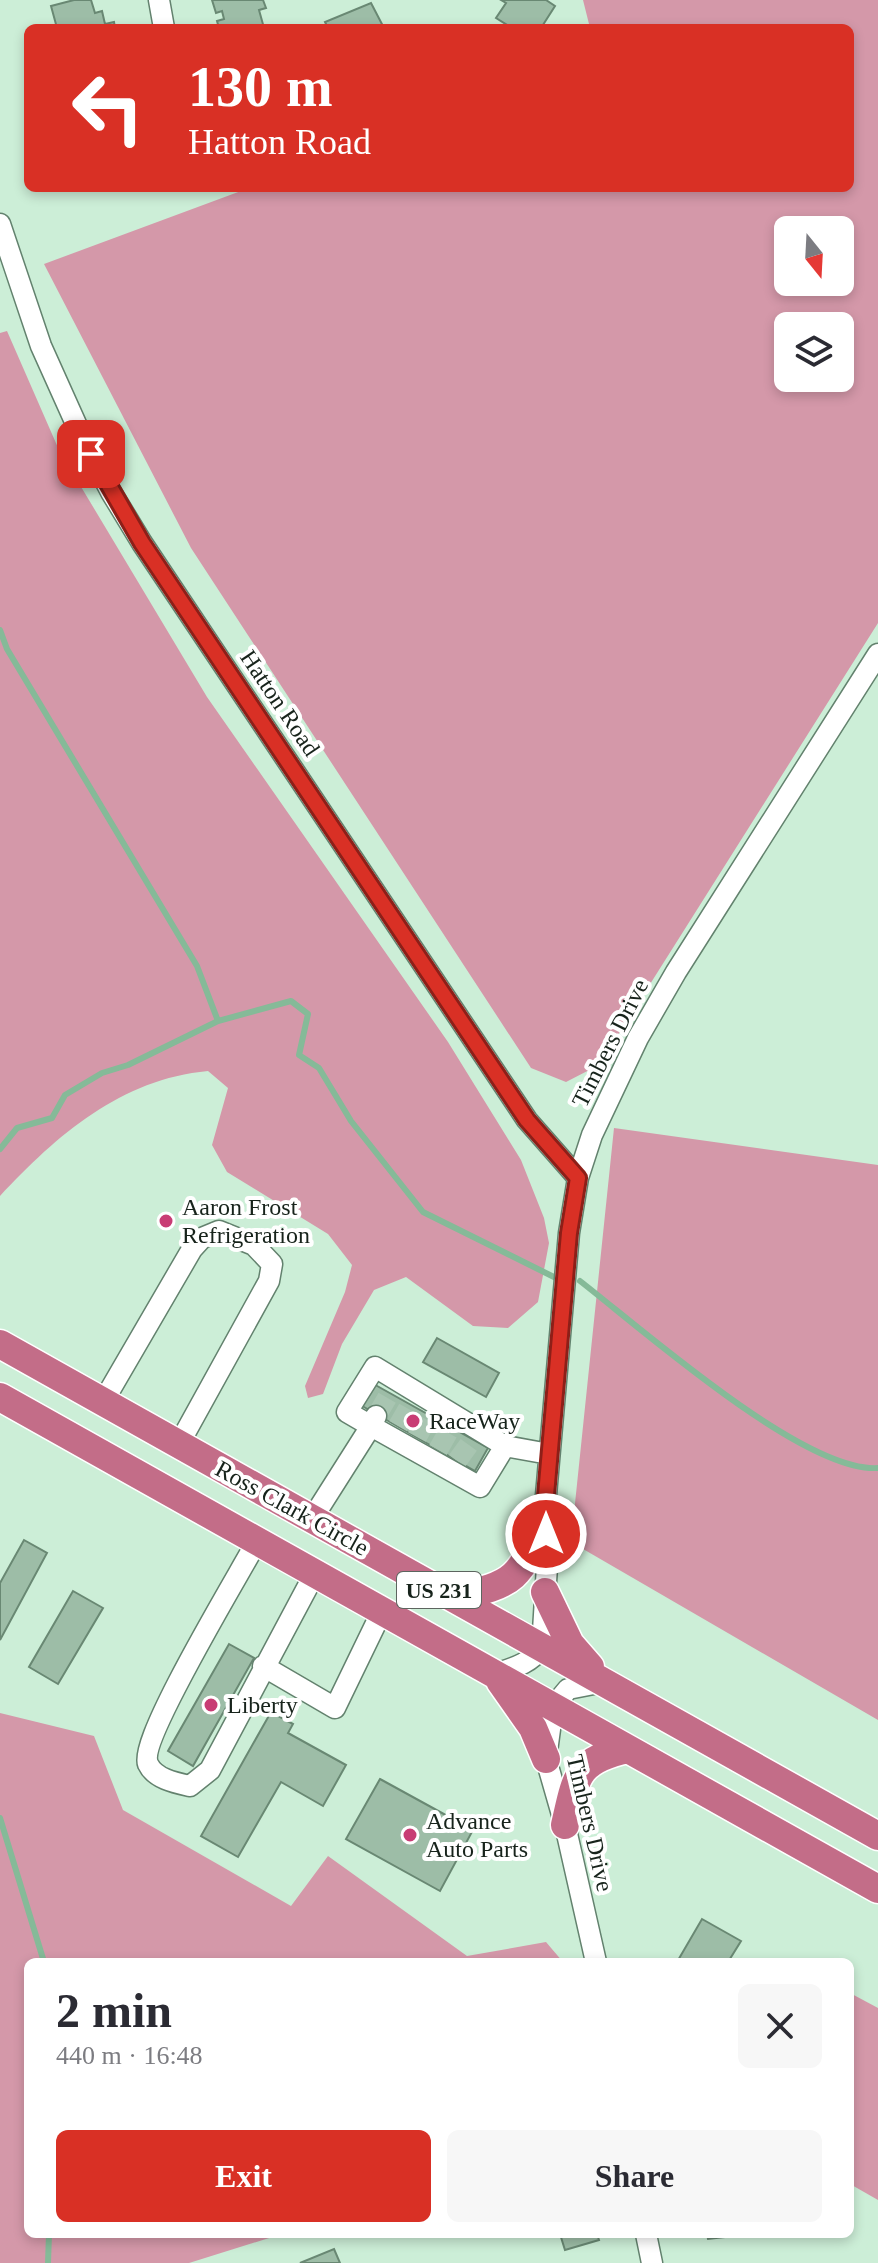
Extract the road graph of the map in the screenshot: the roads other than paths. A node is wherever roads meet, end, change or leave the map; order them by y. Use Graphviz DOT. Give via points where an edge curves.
graph roads {
  1 [pos="159,0"];
  2 [pos="163,24"];
  3 [pos="0,224"];
  4 [pos="8,280"];
  5 [pos="878,654"];
  6 [pos="578,1178"];
  7 [pos="0,1344"];
  8 [pos="0,1397"];
  9 [pos="103,1402"];
  10 [pos="374,1420"];
  11 [pos="179,1444"];
  12 [pos="505,1446"];
  13 [pos="549,1454"];
  14 [pos="544,1518"];
  15 [pos="312,1519"];
  16 [pos="257,1541"];
  17 [pos="315,1573"];
  18 [pos="545,1592"];
  19 [pos="452,1597"];
  20 [pos="382,1611"];
  21 [pos="542,1647"];
  22 [pos="263,1666"];
  23 [pos="495,1674"];
  24 [pos="604,1682"];
  25 [pos="553,1707"];
  26 [pos="628,1749"];
  27 [pos="546,1759"];
  28 [pos="565,1825"];
  29 [pos="878,1836"];
  30 [pos="878,1889"];
  31 [pos="595,1958"];
  32 [pos="647,2238"];
  33 [pos="652,2263"];
  1 -- 2 [label="street"];
  3 -- 4 [label="street, Hatton Road"];
  4 -- 6 [label="street, Hatton Road" via="81,435 142,543 527,1120"];
  5 -- 6 [label="street, Timbers Drive" via="645,1025 592,1135"];
  6 -- 13 [label="street, Timbers Drive"];
  7 -- 9 [label="highway, Ross Clark Circle / US 231"];
  8 -- 16 [label="highway, Ross Clark Circle / US 231"];
  9 -- 11 [label="highway, Ross Clark Circle / US 231"];
  9 -- 11 [label="street" via="202,1238 219,1231 254,1245 272,1264 269,1281"];
  10 -- 12 [label="street" via="480,1487"];
  10 -- 12 [label="street" via="347,1412 375,1367 394,1387"];
  10 -- 15 [label="street"];
  11 -- 15 [label="highway, Ross Clark Circle / US 231"];
  12 -- 13 [label="street"];
  13 -- 14 [label="street, Timbers Drive"];
  14 -- 18 [label="street, Timbers Drive"];
  14 -- 19 [label="highway" via="517,1574 490,1590"];
  15 -- 19 [label="highway, Ross Clark Circle / US 231"];
  16 -- 17 [label="highway, Ross Clark Circle / US 231"];
  16 -- 22 [label="street" via="147,1748 154,1773 190,1786 199,1781 210,1770"];
  17 -- 20 [label="highway, Ross Clark Circle / US 231"];
  17 -- 22 [label="street"];
  18 -- 21 [label="street, Timbers Drive"];
  18 -- 24 [label="highway" via="570,1644"];
  19 -- 21 [label="highway, Ross Clark Circle / US 231"];
  20 -- 22 [label="street" via="335,1708"];
  20 -- 23 [label="highway, Ross Clark Circle / US 231"];
  21 -- 23 [label="street" via="523,1664"];
  21 -- 24 [label="highway, Ross Clark Circle / US 231"];
  23 -- 25 [label="highway, Ross Clark Circle / US 231"];
  23 -- 27 [label="highway" via="533,1728"];
  24 -- 25 [label="street" via="568,1689"];
  24 -- 29 [label="highway, Ross Clark Circle / US 231"];
  25 -- 26 [label="highway, Ross Clark Circle / US 231"];
  25 -- 27 [label="street, Timbers Drive"];
  26 -- 28 [label="highway" via="587,1764 576,1778"];
  26 -- 30 [label="highway, Ross Clark Circle / US 231"];
  27 -- 28 [label="street, Timbers Drive"];
  28 -- 31 [label="street, Timbers Drive"];
  32 -- 33 [label="street"];
}
